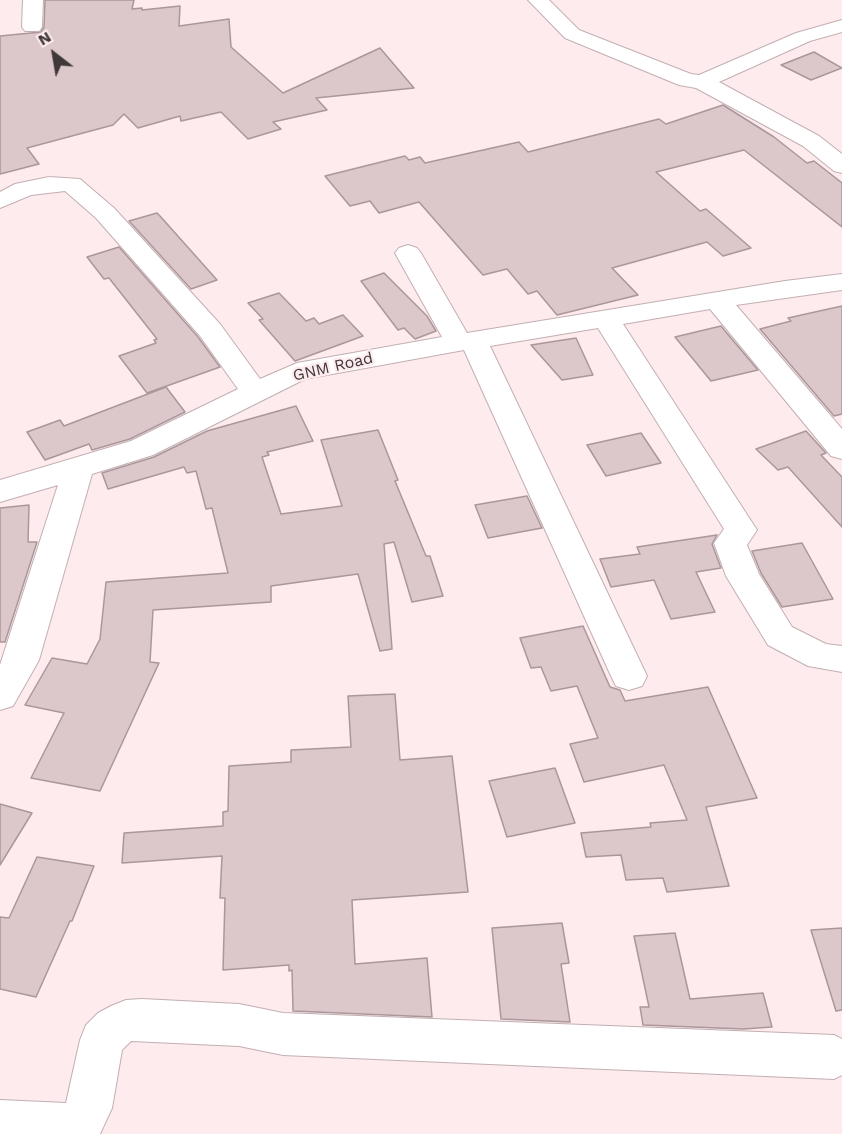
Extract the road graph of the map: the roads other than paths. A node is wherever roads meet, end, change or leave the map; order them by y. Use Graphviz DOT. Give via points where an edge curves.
graph roads {
  1 [pos="33,0"];
  2 [pos="538,0"];
  3 [pos="842,26"];
  4 [pos="32,27"];
  5 [pos="694,81"];
  6 [pos="842,166"];
  7 [pos="0,201"];
  8 [pos="408,253"];
  9 [pos="842,282"];
  10 [pos="717,300"];
  11 [pos="606,318"];
  12 [pos="466,341"];
  13 [pos="256,393"];
  14 [pos="842,449"];
  15 [pos="78,468"];
  16 [pos="0,492"];
  17 [pos="842,659"];
  18 [pos="629,676"];
  19 [pos="0,696"];
  20 [pos="834,1057"];
  21 [pos="0,1123"];
  1 -- 4 [label="street"];
  2 -- 5 [label="street" via="572,34"];
  3 -- 5 [label="street" via="803,37"];
  5 -- 6 [label="street" via="811,141"];
  7 -- 13 [label="street" via="24,189 71,184 105,213 210,330"];
  8 -- 12 [label="street"];
  9 -- 10 [label="street, GNM Road"];
  10 -- 11 [label="street, GNM Road"];
  10 -- 14 [label="street"];
  11 -- 12 [label="street, GNM Road"];
  11 -- 17 [label="street" via="741,530 730,543 743,576 780,636 820,657"];
  12 -- 13 [label="street, GNM Road" via="297,372"];
  12 -- 18 [label="street"];
  13 -- 15 [label="street, GNM Road" via="142,448"];
  15 -- 16 [label="street, GNM Road"];
  15 -- 19 [label="street" via="21,660"];
  20 -- 21 [label="street" via="283,1034 239,1025 126,1021 102,1040 85,1117 62,1127"];
}
